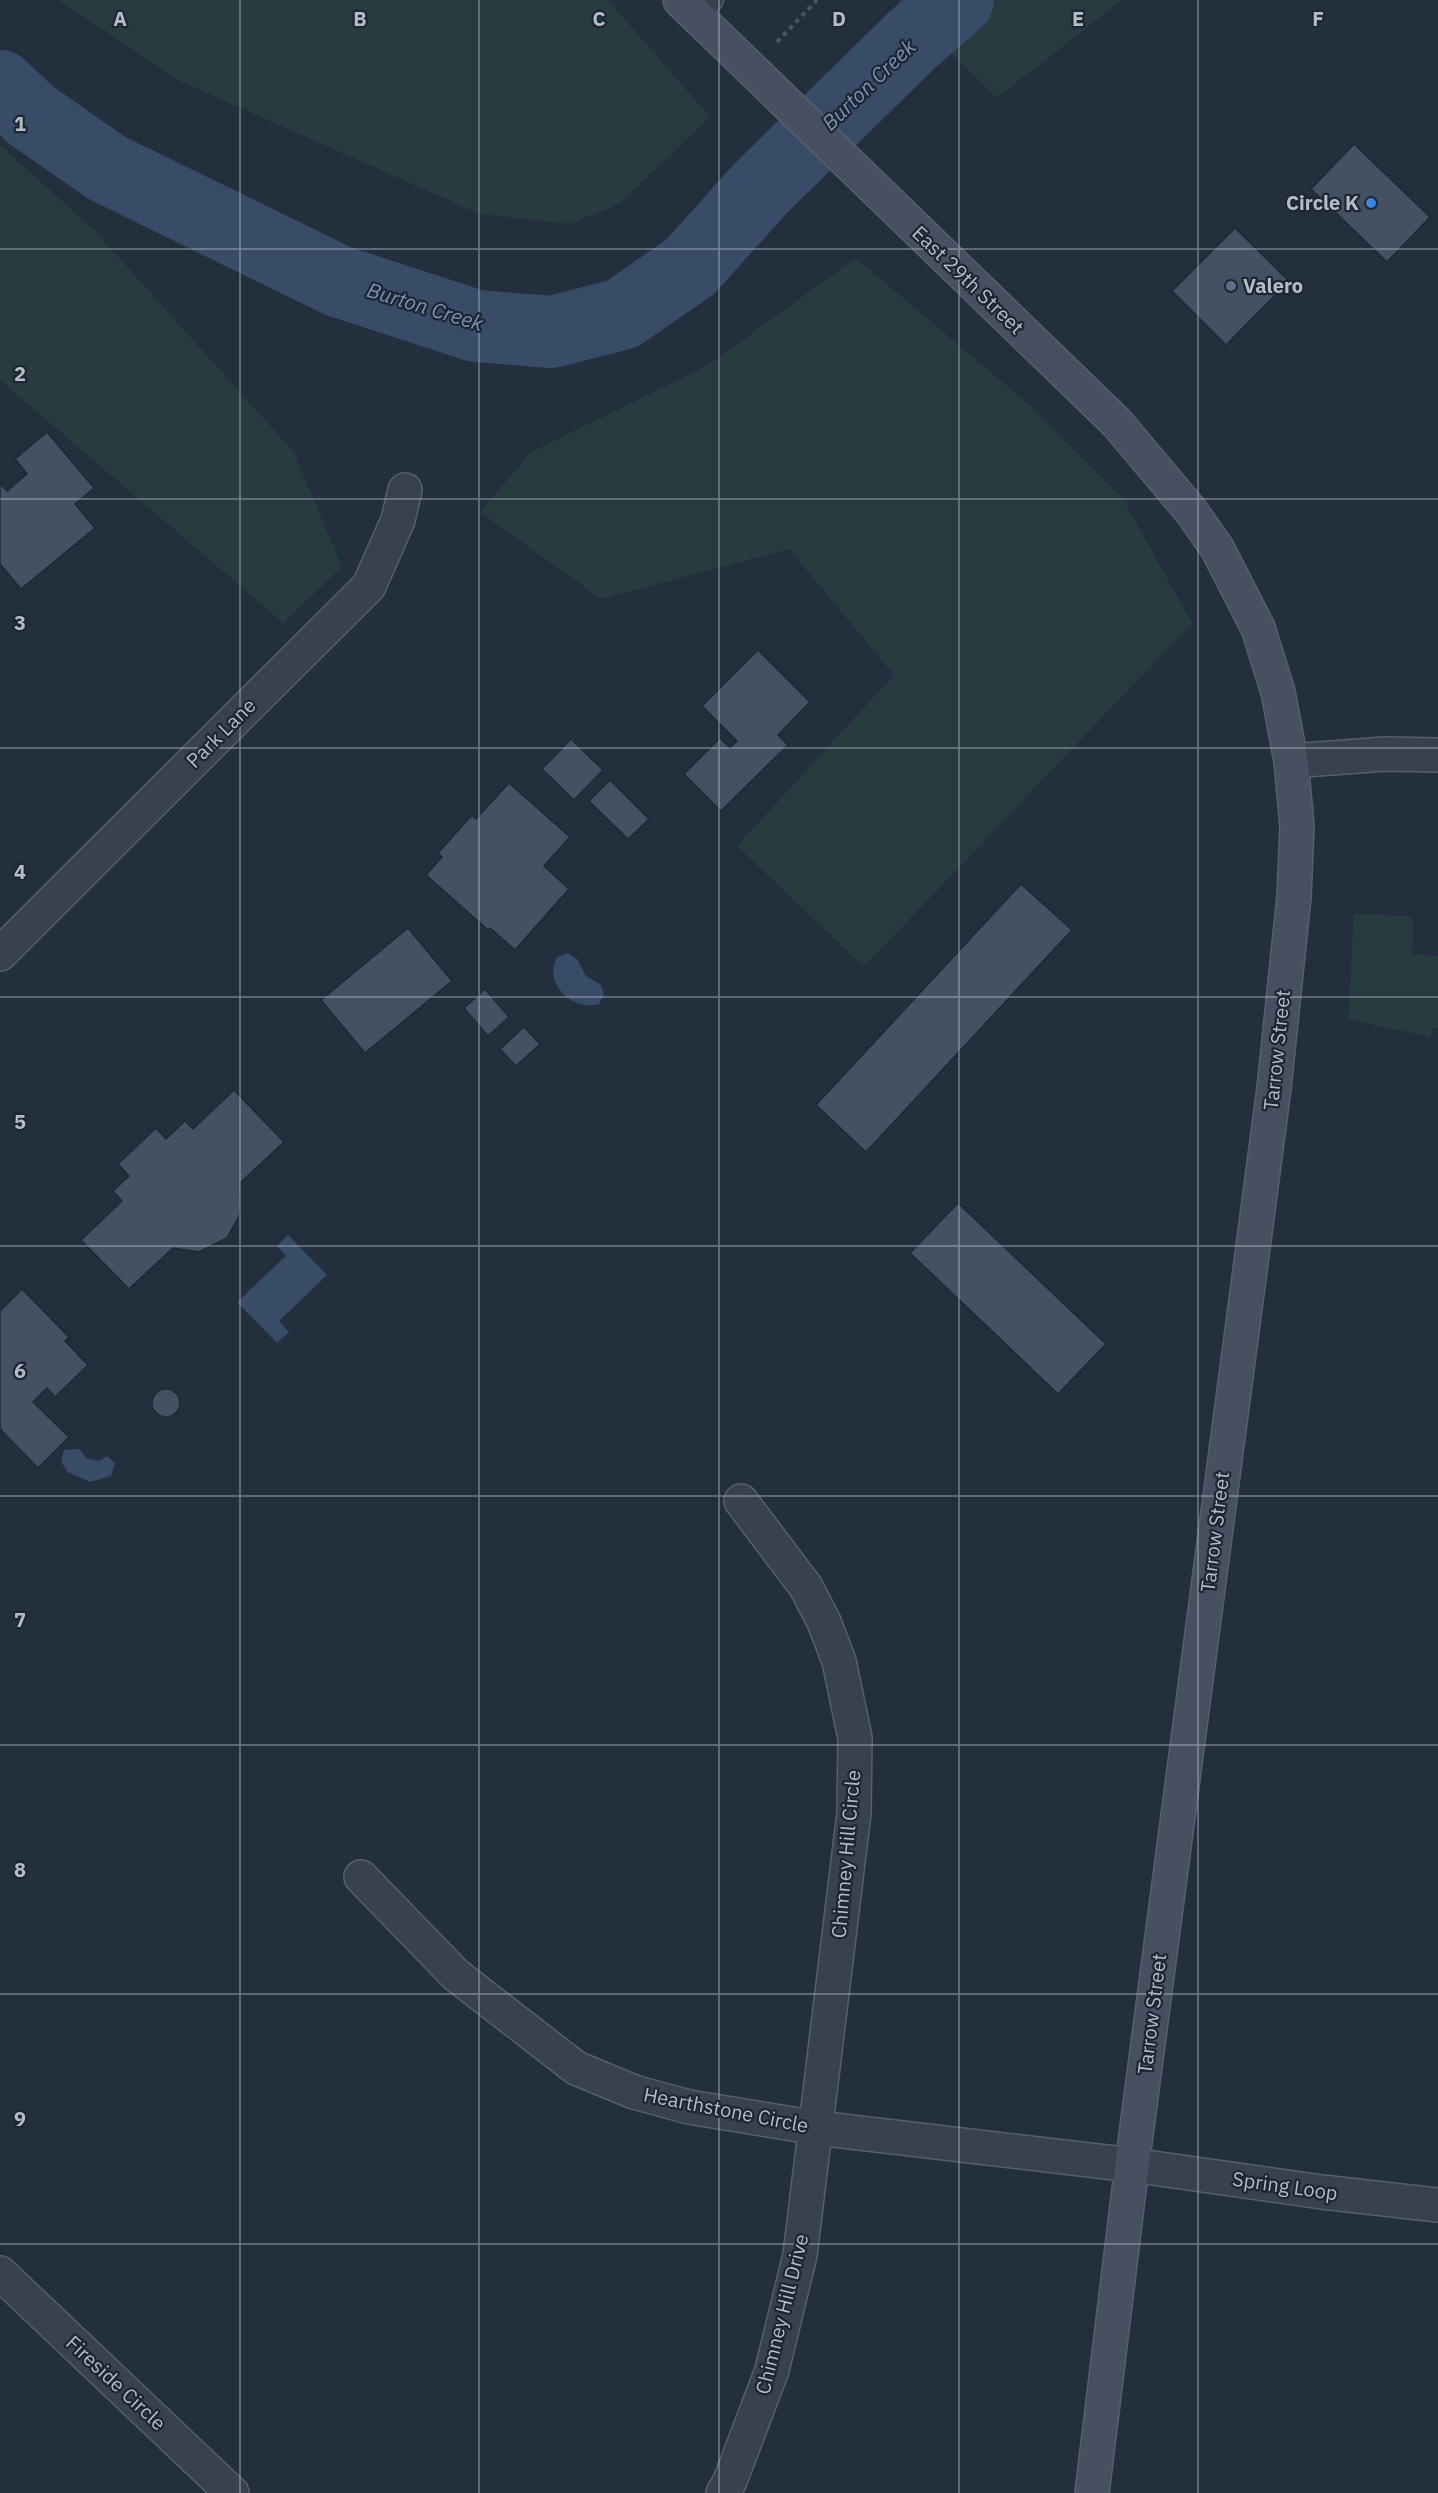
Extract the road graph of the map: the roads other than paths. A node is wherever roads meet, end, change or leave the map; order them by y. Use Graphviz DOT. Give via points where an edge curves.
graph roads {
  1 [pos="698,6"];
  2 [pos="405,490"];
  3 [pos="1233,578"];
  4 [pos="1438,755"];
  5 [pos="1291,761"];
  6 [pos="0,954"];
  7 [pos="741,1501"];
  8 [pos="361,1877"];
  9 [pos="817,2128"];
  10 [pos="1132,2165"];
  11 [pos="1438,2205"];
  12 [pos="0,2273"];
  13 [pos="232,2493"];
  14 [pos="723,2493"];
  15 [pos="1092,2493"];
  1 -- 3 [label="main road, East 29th Street" via="758,76 1117,423 1191,511"];
  2 -- 6 [label="street, Park Lane" via="398,520 369,586"];
  3 -- 5 [label="main road, Tarrow Street" via="1258,628 1278,692"];
  4 -- 5 [label="street" via="1385,754"];
  5 -- 10 [label="main road, Tarrow Street" via="1297,826 1294,897 1274,1088"];
  7 -- 9 [label="street, Chimney Hill Circle" via="806,1587 824,1622 839,1661 855,1738 854,1813"];
  8 -- 9 [label="street, Hearthstone Circle" via="456,1975 576,2068 634,2092 689,2107"];
  9 -- 10 [label="street, Hearthstone Circle"];
  9 -- 14 [label="street, Chimney Hill Drive" via="800,2255 772,2370"];
  10 -- 11 [label="street, Spring Loop"];
  10 -- 15 [label="main road, Tarrow Street"];
  12 -- 13 [label="street, Fireside Circle"];
}
